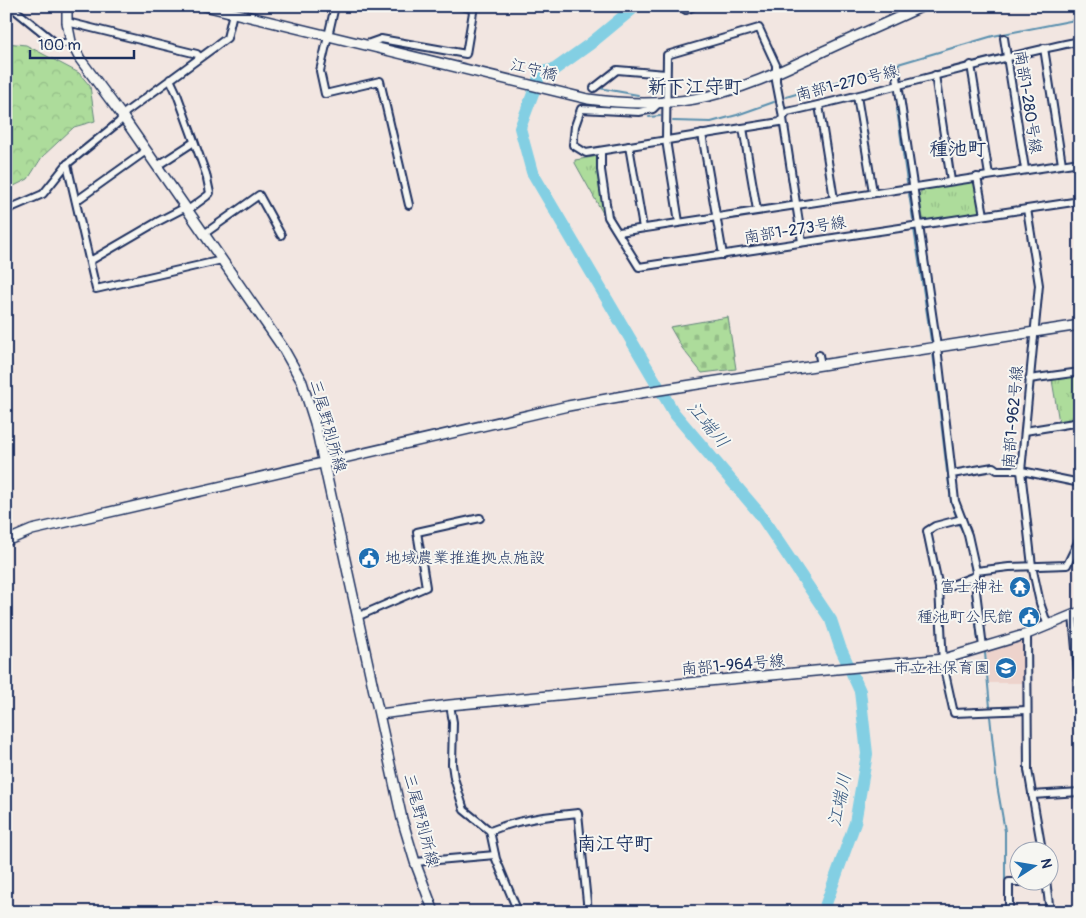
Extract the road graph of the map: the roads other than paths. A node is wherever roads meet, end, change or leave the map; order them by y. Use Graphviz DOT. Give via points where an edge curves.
graph roads {
  1 [pos="10,6"];
  2 [pos="67,6"];
  3 [pos="205,6"];
  4 [pos="335,6"];
  5 [pos="461,6"];
  6 [pos="680,6"];
  7 [pos="694,6"];
  8 [pos="923,6"];
  9 [pos="473,8"];
  10 [pos="238,11"];
  11 [pos="67,22"];
  12 [pos="328,35"];
  13 [pos="1004,38"];
  14 [pos="1080,41"];
  15 [pos="71,42"];
  16 [pos="363,45"];
  17 [pos="1044,48"];
  18 [pos="1007,56"];
  19 [pos="200,57"];
  20 [pos="970,65"];
  21 [pos="896,70"];
  22 [pos="666,74"];
  23 [pos="777,74"];
  24 [pos="935,75"];
  25 [pos="170,79"];
  26 [pos="898,85"];
  27 [pos="594,88"];
  28 [pos="857,96"];
  29 [pos="662,103"];
  30 [pos="820,105"];
  31 [pos="123,117"];
  32 [pos="783,118"];
  33 [pos="743,128"];
  34 [pos="702,134"];
  35 [pos="666,140"];
  36 [pos="194,142"];
  37 [pos="629,146"];
  38 [pos="601,150"];
  39 [pos="146,151"];
  40 [pos="1080,162"];
  41 [pos="67,164"];
  42 [pos="1062,164"];
  43 [pos="157,166"];
  44 [pos="1025,169"];
  45 [pos="989,175"];
  46 [pos="977,177"];
  47 [pos="951,181"];
  48 [pos="914,187"];
  49 [pos="873,192"];
  50 [pos="834,198"];
  51 [pos="76,201"];
  52 [pos="1080,201"];
  53 [pos="409,205"];
  54 [pos="796,205"];
  55 [pos="187,209"];
  56 [pos="1028,209"];
  57 [pos="6,210"];
  58 [pos="756,210"];
  59 [pos="984,215"];
  60 [pos="716,217"];
  61 [pos="679,222"];
  62 [pos="919,225"];
  63 [pos="643,228"];
  64 [pos="619,232"];
  65 [pos="204,234"];
  66 [pos="281,235"];
  67 [pos="802,242"];
  68 [pos="723,255"];
  69 [pos="222,260"];
  70 [pos="90,261"];
  71 [pos="1080,324"];
  72 [pos="1034,332"];
  73 [pos="937,347"];
  74 [pos="1080,372"];
  75 [pos="1030,380"];
  76 [pos="1080,422"];
  77 [pos="1024,431"];
  78 [pos="324,462"];
  79 [pos="1021,471"];
  80 [pos="952,474"];
  81 [pos="1080,483"];
  82 [pos="480,518"];
  83 [pos="962,519"];
  84 [pos="1080,538"];
  85 [pos="6,541"];
  86 [pos="1032,566"];
  87 [pos="975,574"];
  88 [pos="940,590"];
  89 [pos="1076,613"];
  90 [pos="359,616"];
  91 [pos="1048,626"];
  92 [pos="1027,634"];
  93 [pos="983,647"];
  94 [pos="944,659"];
  95 [pos="1080,690"];
  96 [pos="1080,695"];
  97 [pos="450,705"];
  98 [pos="1027,710"];
  99 [pos="380,714"];
  100 [pos="1080,792"];
  101 [pos="1032,795"];
  102 [pos="490,831"];
  103 [pos="1040,840"];
  104 [pos="495,854"];
  105 [pos="415,862"];
  106 [pos="1009,890"];
  107 [pos="1047,890"];
  108 [pos="434,912"];
  109 [pos="518,912"];
  110 [pos="588,912"];
  111 [pos="1008,912"];
  112 [pos="1050,912"];
  1 -- 15 [label="street" via="52,41 62,45"];
  2 -- 11 [label="street, 三尾野別所線"];
  3 -- 10 [label="street, 江守橋"];
  4 -- 12 [label="street"];
  5 -- 9 [label="street"];
  6 -- 7 [label="street" via="686,10"];
  8 -- 23 [label="street, 江守橋"];
  9 -- 16 [label="street" via="466,54 381,39"];
  10 -- 12 [label="street, 江守橋"];
  10 -- 19 [label="street" via="226,38"];
  11 -- 15 [label="street, 三尾野別所線"];
  11 -- 19 [label="street"];
  12 -- 16 [label="street, 江守橋"];
  12 -- 53 [label="street" via="320,71 325,94 380,82"];
  13 -- 18 [label="street, 南部1-280号線"];
  14 -- 17 [label="street, 南部1-270号線"];
  15 -- 31 [label="street, 三尾野別所線"];
  16 -- 29 [label="street, 江守橋" via="588,99"];
  17 -- 18 [label="street, 南部1-270号線"];
  17 -- 42 [label="street"];
  18 -- 20 [label="street, 南部1-270号線"];
  18 -- 44 [label="street, 南部1-280号線"];
  19 -- 25 [label="street"];
  20 -- 24 [label="street, 南部1-270号線"];
  20 -- 45 [label="street"];
  21 -- 26 [label="street"];
  22 -- 23 [label="street" via="667,55 759,28"];
  22 -- 27 [label="street" via="617,70"];
  22 -- 29 [label="street"];
  23 -- 29 [label="street, 江守橋" via="722,93"];
  23 -- 32 [label="street"];
  24 -- 26 [label="street, 南部1-270号線"];
  24 -- 47 [label="street"];
  25 -- 31 [label="street"];
  25 -- 36 [label="street"];
  26 -- 28 [label="street, 南部1-270号線"];
  26 -- 48 [label="street"];
  28 -- 30 [label="street, 南部1-270号線"];
  28 -- 49 [label="street"];
  29 -- 35 [label="street"];
  29 -- 38 [label="street, 南部1-270号線" via="639,112 581,109 573,145 586,153"];
  30 -- 32 [label="street, 南部1-270号線" via="787,112"];
  30 -- 50 [label="street"];
  31 -- 39 [label="street, 三尾野別所線"];
  31 -- 41 [label="street"];
  32 -- 33 [label="street, 南部1-270号線" via="780,122"];
  32 -- 54 [label="street"];
  33 -- 34 [label="street, 南部1-270号線"];
  33 -- 58 [label="street"];
  34 -- 35 [label="street, 南部1-270号線"];
  34 -- 60 [label="street"];
  35 -- 37 [label="street, 南部1-270号線"];
  35 -- 61 [label="street"];
  36 -- 43 [label="street"];
  36 -- 55 [label="street" via="210,193"];
  37 -- 38 [label="street, 南部1-270号線"];
  37 -- 63 [label="street"];
  38 -- 64 [label="street, 南部1-273号線" via="608,217"];
  39 -- 43 [label="street, 三尾野別所線"];
  39 -- 51 [label="street"];
  40 -- 42 [label="street"];
  41 -- 51 [label="street"];
  41 -- 57 [label="street" via="43,194"];
  42 -- 44 [label="street"];
  43 -- 55 [label="street, 三尾野別所線"];
  44 -- 45 [label="street"];
  45 -- 46 [label="street"];
  46 -- 47 [label="street"];
  46 -- 59 [label="street"];
  47 -- 48 [label="street"];
  48 -- 49 [label="street"];
  48 -- 62 [label="street"];
  49 -- 50 [label="street"];
  50 -- 54 [label="street"];
  51 -- 70 [label="street"];
  52 -- 56 [label="street, 南部1-273号線"];
  54 -- 58 [label="street"];
  54 -- 67 [label="street"];
  55 -- 65 [label="street, 三尾野別所線"];
  55 -- 70 [label="street" via="157,222"];
  56 -- 59 [label="street, 南部1-273号線"];
  56 -- 72 [label="street, 南部1-962号線" via="1039,285"];
  58 -- 60 [label="street"];
  59 -- 62 [label="street, 南部1-273号線"];
  60 -- 61 [label="street"];
  60 -- 68 [label="street"];
  61 -- 63 [label="street"];
  62 -- 67 [label="street, 南部1-273号線"];
  62 -- 73 [label="street"];
  63 -- 64 [label="street"];
  64 -- 68 [label="street, 南部1-273号線" via="640,267"];
  65 -- 66 [label="street" via="258,195"];
  65 -- 69 [label="street, 三尾野別所線"];
  67 -- 68 [label="street, 南部1-273号線"];
  69 -- 70 [label="street" via="96,289"];
  69 -- 78 [label="street, 三尾野別所線" via="295,368 309,399"];
  71 -- 72 [label="street"];
  72 -- 73 [label="street"];
  72 -- 75 [label="street, 南部1-962号線"];
  73 -- 78 [label="street" via="820,360 568,406"];
  73 -- 80 [label="street"];
  74 -- 75 [label="street"];
  75 -- 77 [label="street, 南部1-962号線"];
  76 -- 77 [label="street"];
  77 -- 79 [label="street, 南部1-962号線"];
  78 -- 85 [label="street" via="32,530"];
  78 -- 90 [label="street, 三尾野別所線"];
  79 -- 80 [label="street" via="993,467"];
  79 -- 81 [label="street"];
  79 -- 86 [label="street, 南部1-962号線"];
  80 -- 83 [label="street" via="955,501"];
  82 -- 90 [label="street" via="417,532 426,587"];
  83 -- 87 [label="street"];
  83 -- 88 [label="street" via="927,531"];
  84 -- 86 [label="street" via="1067,565"];
  86 -- 87 [label="street" via="989,568"];
  86 -- 91 [label="street, 南部1-962号線"];
  87 -- 88 [label="street"];
  87 -- 93 [label="street"];
  88 -- 94 [label="street"];
  89 -- 91 [label="street, 南部1-964号線"];
  89 -- 95 [label="street"];
  90 -- 99 [label="street, 三尾野別所線"];
  91 -- 92 [label="street, 南部1-964号線"];
  92 -- 93 [label="street, 南部1-964号線"];
  92 -- 98 [label="street"];
  93 -- 94 [label="street, 南部1-964号線"];
  94 -- 97 [label="street, 南部1-964号線"];
  94 -- 98 [label="street" via="954,713"];
  95 -- 96 [label="street"];
  97 -- 99 [label="street, 南部1-964号線"];
  97 -- 102 [label="street" via="452,764 464,810"];
  98 -- 101 [label="street" via="1028,770"];
  99 -- 105 [label="street, 三尾野別所線" via="402,819"];
  100 -- 101 [label="street"];
  101 -- 103 [label="street"];
  102 -- 104 [label="street"];
  102 -- 110 [label="street" via="533,818 578,813"];
  104 -- 105 [label="street"];
  104 -- 109 [label="street"];
  105 -- 108 [label="street, 三尾野別所線"];
  106 -- 111 [label="street"];
  107 -- 112 [label="street"];
}
